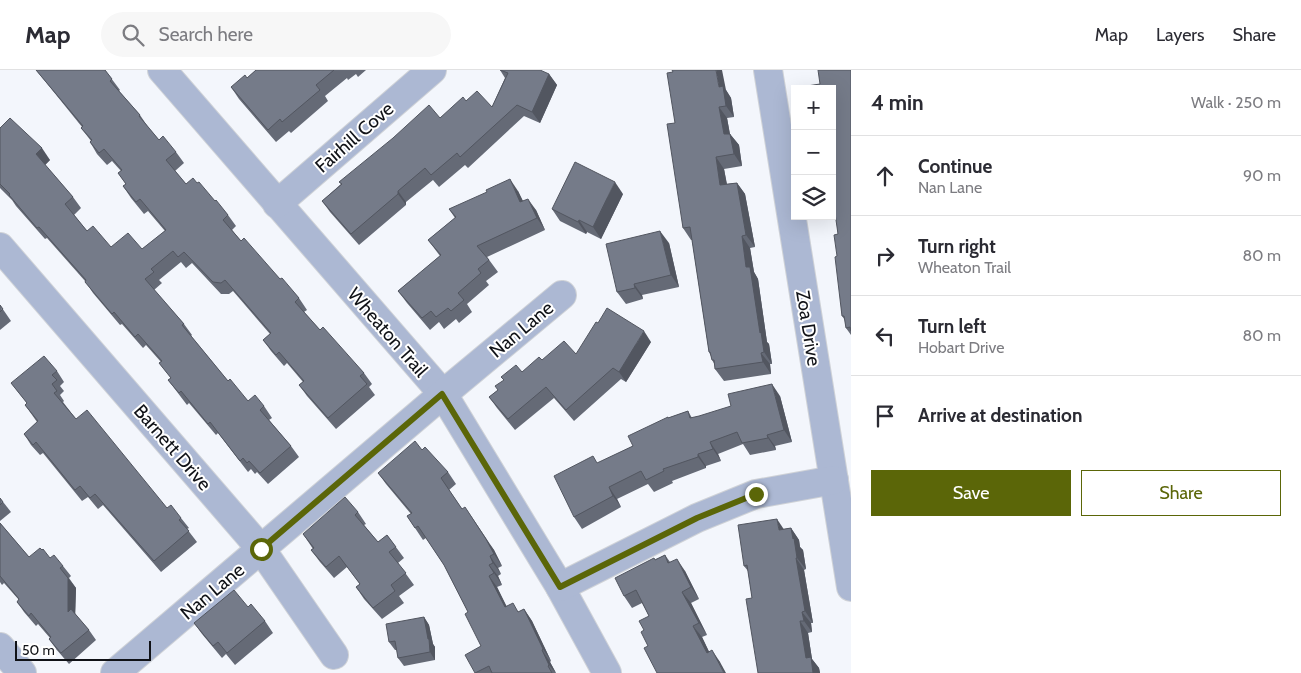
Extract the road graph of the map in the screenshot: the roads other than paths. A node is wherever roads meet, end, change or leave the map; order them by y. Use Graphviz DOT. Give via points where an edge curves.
graph roads {
  1 [pos="162,70"];
  2 [pos="432,70"];
  3 [pos="768,70"];
  4 [pos="277,204"];
  5 [pos="0,248"];
  6 [pos="562,295"];
  7 [pos="442,394"];
  8 [pos="834,480"];
  9 [pos="261,549"];
  10 [pos="560,587"];
  11 [pos="851,587"];
  12 [pos="0,647"];
  13 [pos="334,655"];
  14 [pos="22,673"];
  15 [pos="115,673"];
  16 [pos="607,673"];
  1 -- 4 [label="street, Wheaton Trail"];
  2 -- 4 [label="street, Fairhill Cove"];
  3 -- 8 [label="street, Zoa Drive"];
  4 -- 7 [label="street, Wheaton Trail"];
  5 -- 9 [label="street, Barnett Drive"];
  6 -- 7 [label="street, Nan Lane"];
  7 -- 9 [label="street, Nan Lane"];
  7 -- 10 [label="street, Wheaton Trail"];
  8 -- 10 [label="street" via="756,494 697,518"];
  8 -- 11 [label="street, Zoa Drive"];
  9 -- 13 [label="street, Barnett Drive"];
  9 -- 15 [label="street, Nan Lane"];
  10 -- 16 [label="street, Wheaton Trail"];
  12 -- 14 [label="street"];
}
